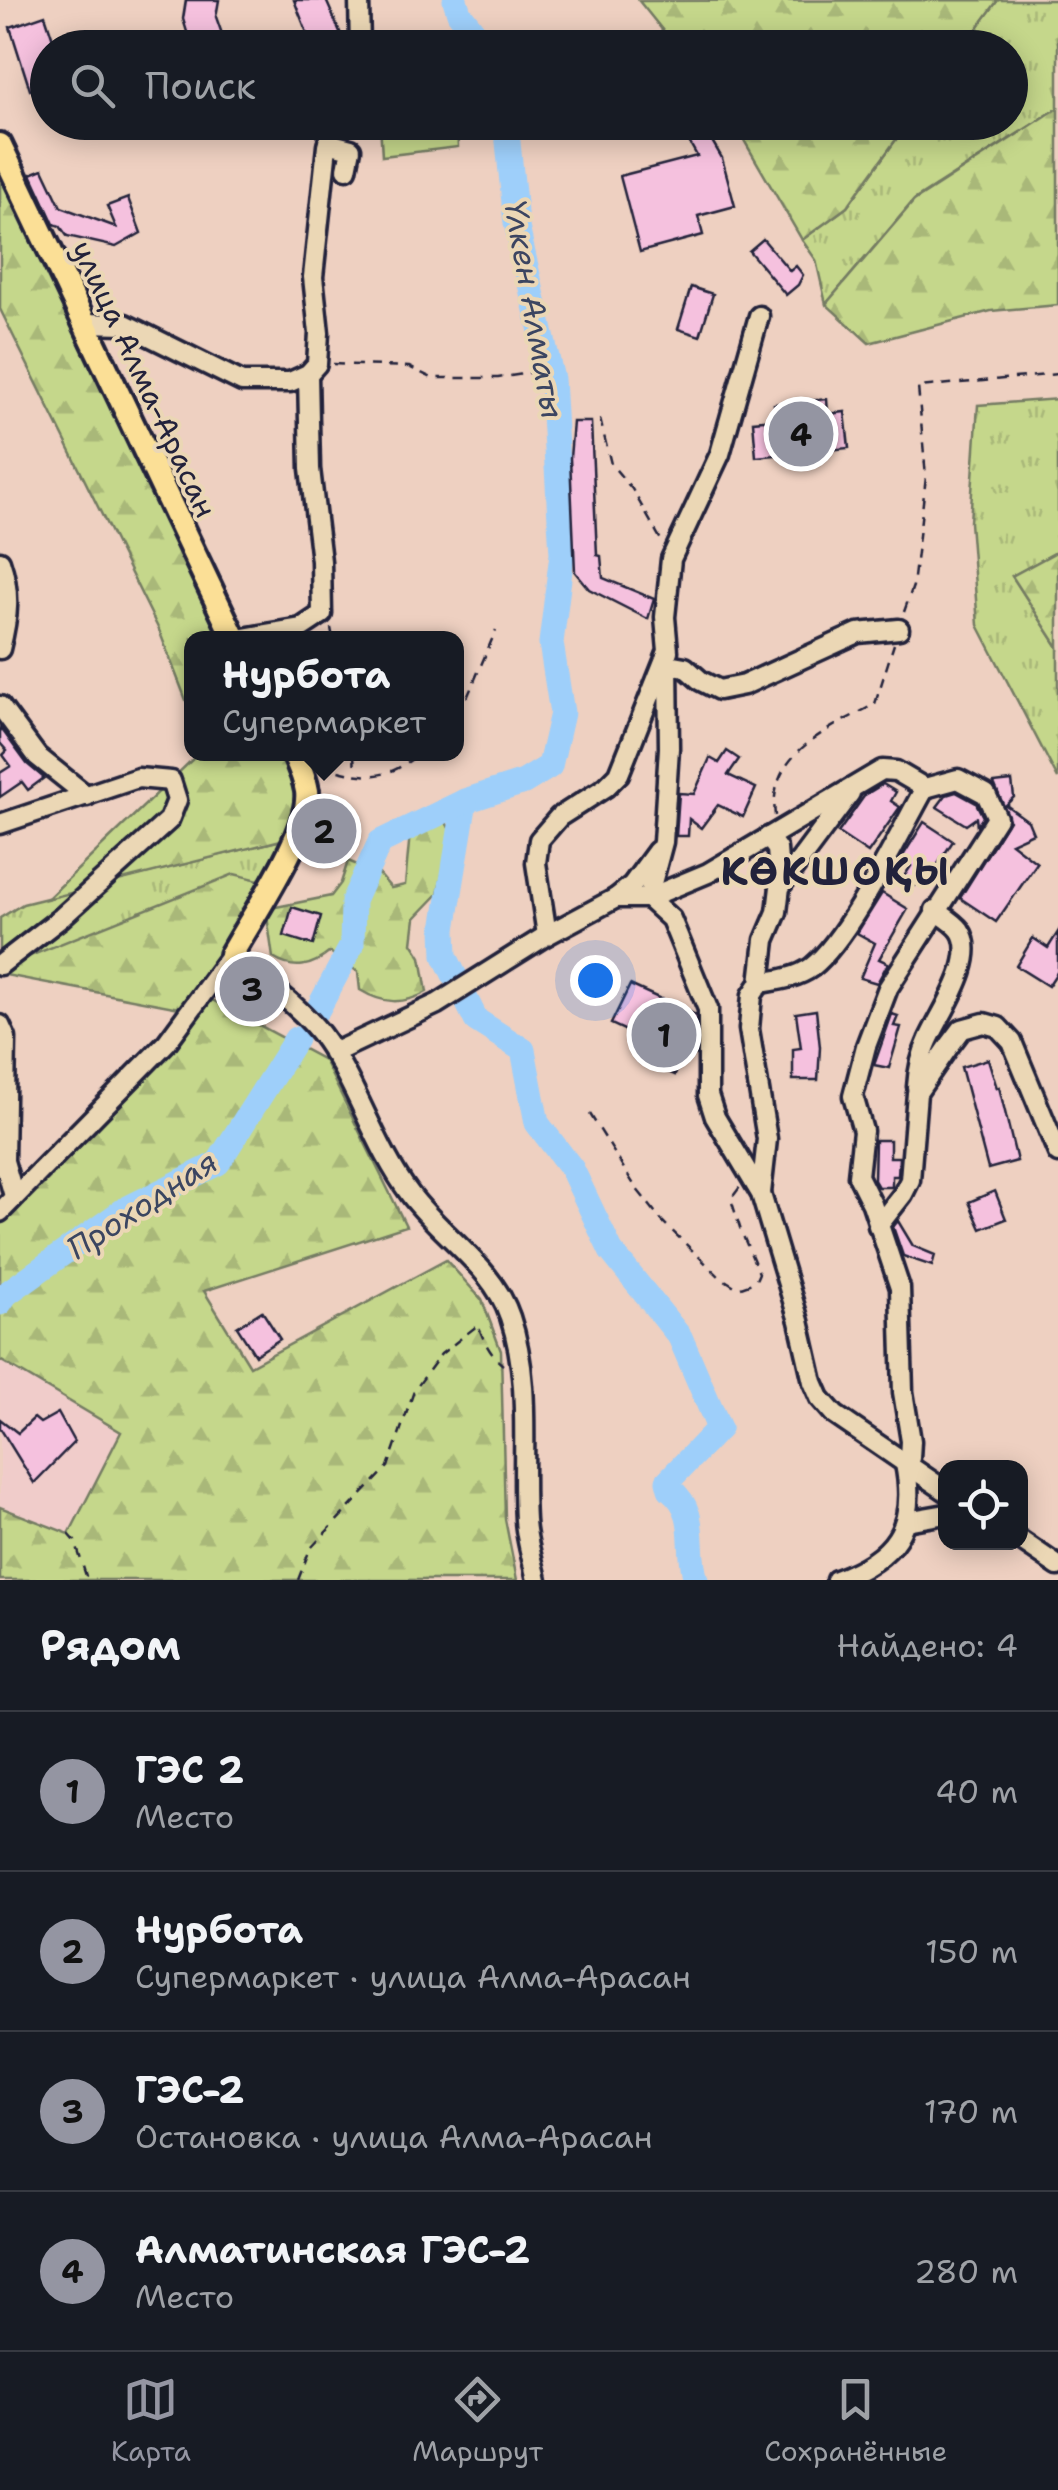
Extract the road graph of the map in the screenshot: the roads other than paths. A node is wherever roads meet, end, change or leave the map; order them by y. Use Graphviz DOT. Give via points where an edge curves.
graph roads {
  1 [pos="359,0"];
  2 [pos="360,30"];
  3 [pos="329,140"];
  4 [pos="328,143"];
  5 [pos="0,145"];
  6 [pos="347,169"];
  7 [pos="759,316"];
  8 [pos="84,323"];
  9 [pos="313,369"];
  10 [pos="0,561"];
  11 [pos="899,629"];
  12 [pos="231,631"];
  13 [pos="284,631"];
  14 [pos="0,649"];
  15 [pos="668,658"];
  16 [pos="0,706"];
  17 [pos="297,761"];
  18 [pos="856,785"];
  19 [pos="925,788"];
  20 [pos="87,796"];
  21 [pos="0,824"];
  22 [pos="768,837"];
  23 [pos="664,842"];
  24 [pos="780,888"];
  25 [pos="616,898"];
  26 [pos="648,898"];
  27 [pos="935,910"];
  28 [pos="547,935"];
  29 [pos="231,954"];
  30 [pos="0,965"];
  31 [pos="760,982"];
  32 [pos="0,1025"];
  33 [pos="328,1045"];
  34 [pos="916,1093"];
  35 [pos="766,1151"];
  36 [pos="1058,1153"];
  37 [pos="749,1170"];
  38 [pos="761,1194"];
  39 [pos="14,1196"];
  40 [pos="0,1212"];
  41 [pos="878,1226"];
  42 [pos="905,1464"];
  43 [pos="938,1486"];
  44 [pos="938,1515"];
  45 [pos="906,1521"];
  46 [pos="1028,1545"];
  47 [pos="1058,1566"];
  48 [pos="537,1580"];
  49 [pos="836,1580"];
  1 -- 2 [label="street"];
  3 -- 4 [label="street"];
  4 -- 6 [label="street" via="351,150"];
  4 -- 9 [label="street" via="313,277"];
  5 -- 8 [label="main road, улица Алма-Арасан"];
  7 -- 15 [label="street" via="720,454 671,560"];
  8 -- 9 [label="street" via="125,324 242,382 290,382"];
  8 -- 12 [label="main road, улица Алма-Арасан"];
  9 -- 13 [label="street" via="310,469 322,614"];
  10 -- 14 [label="street" via="9,613"];
  11 -- 15 [label="street" via="858,634 744,685 718,690"];
  15 -- 23 [label="street"];
  15 -- 28 [label="street" via="619,774 539,840"];
  16 -- 20 [label="street" via="36,756"];
  17 -- 29 [label="main road" via="307,791 297,836"];
  18 -- 19 [label="street" via="882,770"];
  18 -- 22 [label="street"];
  18 -- 24 [label="street"];
  19 -- 27 [label="street" via="966,781 986,794 997,818"];
  19 -- 31 [label="street" via="824,954 797,976"];
  20 -- 21 [label="street"];
  20 -- 30 [label="street" via="138,778 170,781 177,800 169,820"];
  22 -- 24 [label="street"];
  22 -- 26 [label="street"];
  23 -- 25 [label="street"];
  23 -- 26 [label="street"];
  24 -- 31 [label="street"];
  25 -- 26 [label="street"];
  25 -- 28 [label="street"];
  26 -- 37 [label="street" via="671,919 708,1009 708,1096"];
  27 -- 34 [label="street" via="958,927 965,959 927,1043"];
  27 -- 41 [label="street" via="888,988 853,1096 863,1131 858,1176"];
  28 -- 33 [label="street" via="436,1004"];
  29 -- 33 [label="street"];
  29 -- 39 [label="street" via="167,1042"];
  31 -- 35 [label="street" via="752,995 750,1028"];
  32 -- 39 [label="street" via="6,1038 4,1161"];
  33 -- 48 [label="street" via="409,1193 474,1262 510,1316 524,1384 525,1524"];
  34 -- 36 [label="street" via="962,1029 984,1023 998,1028 1023,1064"];
  34 -- 41 [label="street" via="910,1180"];
  35 -- 37 [label="street"];
  35 -- 38 [label="street"];
  37 -- 38 [label="street"];
  38 -- 42 [label="street" via="820,1398"];
  39 -- 40 [label="street"];
  41 -- 42 [label="street" via="900,1288 911,1441"];
  42 -- 43 [label="street"];
  42 -- 45 [label="street"];
  44 -- 45 [label="street"];
  45 -- 49 [label="street" via="883,1558"];
  46 -- 47 [label="street"];
}
